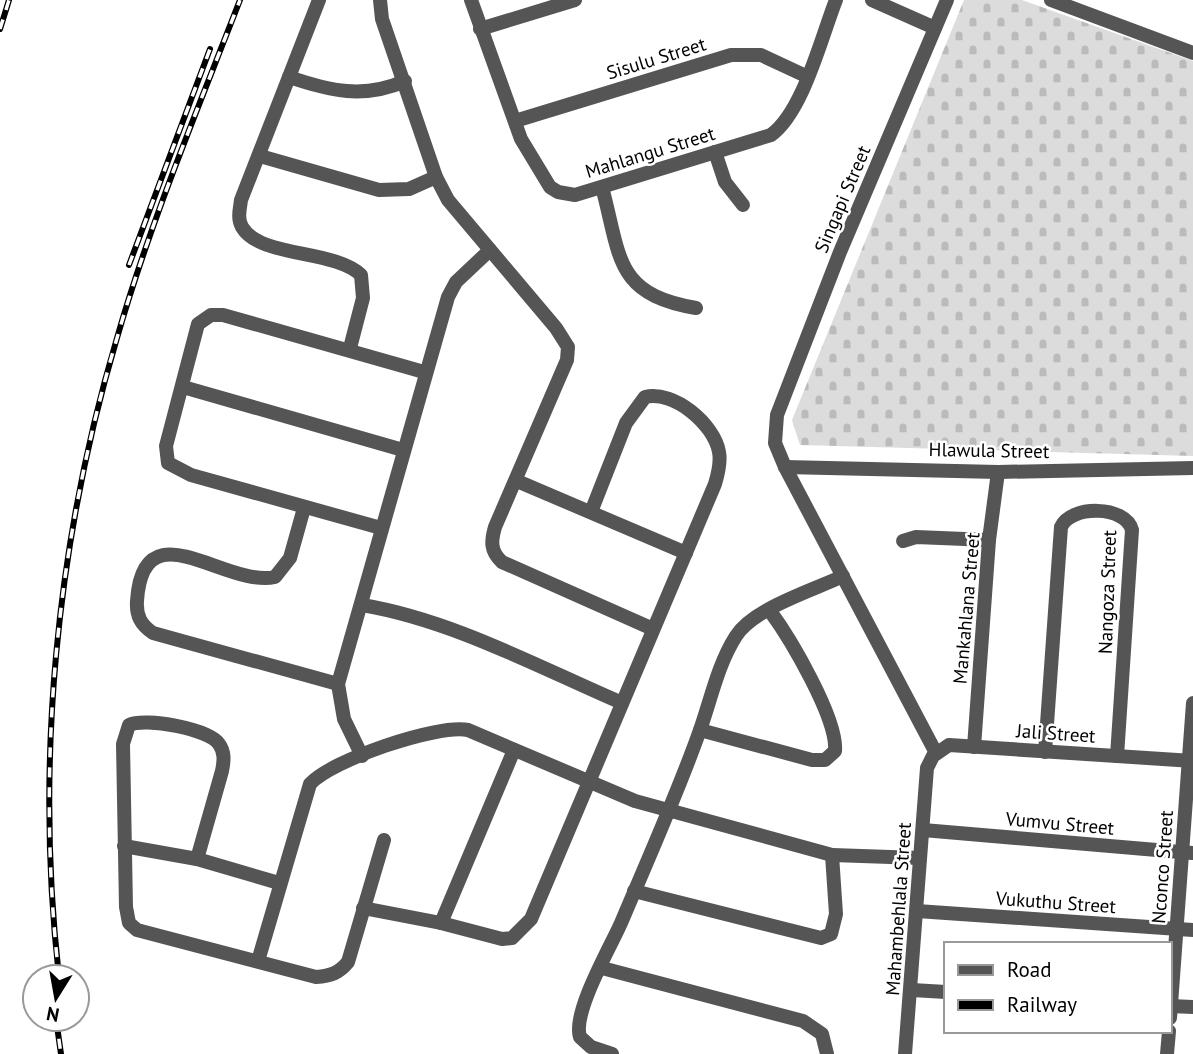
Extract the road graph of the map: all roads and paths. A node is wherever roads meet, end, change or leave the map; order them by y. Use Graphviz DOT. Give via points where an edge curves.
graph roads {
  1 [pos="319,0"];
  2 [pos="380,0"];
  3 [pos="471,0"];
  4 [pos="575,0"];
  5 [pos="836,0"];
  6 [pos="872,0"];
  7 [pos="947,0"];
  8 [pos="1051,0"];
  9 [pos="1084,6"];
  10 [pos="935,27"];
  11 [pos="480,29"];
  12 [pos="1193,52"];
  13 [pos="806,76"];
  14 [pos="289,77"];
  15 [pos="405,81"];
  16 [pos="515,121"];
  17 [pos="715,152"];
  18 [pos="260,156"];
  19 [pos="436,177"];
  20 [pos="603,187"];
  21 [pos="743,205"];
  22 [pos="490,250"];
  23 [pos="696,308"];
  24 [pos="349,348"];
  25 [pos="424,372"];
  26 [pos="183,387"];
  27 [pos="403,450"];
  28 [pos="785,467"];
  29 [pos="1193,468"];
  30 [pos="998,472"];
  31 [pos="517,481"];
  32 [pos="304,508"];
  33 [pos="590,512"];
  34 [pos="381,528"];
  35 [pos="989,540"];
  36 [pos="903,541"];
  37 [pos="686,553"];
  38 [pos="843,576"];
  39 [pos="362,605"];
  40 [pos="771,611"];
  41 [pos="653,629"];
  42 [pos="338,684"];
  43 [pos="622,702"];
  44 [pos="1193,703"];
  45 [pos="700,730"];
  46 [pos="974,747"];
  47 [pos="514,750"];
  48 [pos="1045,752"];
  49 [pos="936,753"];
  50 [pos="362,756"];
  51 [pos="1117,756"];
  52 [pos="1191,761"];
  53 [pos="588,781"];
  54 [pos="666,811"];
  55 [pos="923,830"];
  56 [pos="384,840"];
  57 [pos="124,846"];
  58 [pos="1188,853"];
  59 [pos="832,855"];
  60 [pos="920,858"];
  61 [pos="197,859"];
  62 [pos="279,883"];
  63 [pos="634,891"];
  64 [pos="363,908"];
  65 [pos="917,911"];
  66 [pos="441,923"];
  67 [pos="1177,929"];
  68 [pos="1193,930"];
  69 [pos="258,961"];
  70 [pos="602,968"];
  71 [pos="912,990"];
  72 [pos="944,992"];
  73 [pos="1172,996"];
  74 [pos="1193,1007"];
  75 [pos="1172,1010"];
  76 [pos="1169,1033"];
  77 [pos="611,1054"];
  78 [pos="827,1054"];
  79 [pos="905,1054"];
  80 [pos="1167,1054"];
  1 -- 14 [label="street"];
  2 -- 15 [label="street" via="382,19"];
  3 -- 11 [label="street, Mahlangu Street"];
  4 -- 11 [label="street"];
  5 -- 13 [label="street, Mahlangu Street"];
  6 -- 10 [label="street"];
  7 -- 10 [label="street, Singapi Street"];
  8 -- 9 [label="street"];
  9 -- 12 [label="street"];
  10 -- 28 [label="street, Singapi Street" via="777,415 775,443"];
  11 -- 16 [label="street, Mahlangu Street"];
  13 -- 16 [label="street, Sisulu Street" via="761,55 731,55"];
  13 -- 17 [label="street, Mahlangu Street" via="781,128"];
  14 -- 15 [label="street" via="350,93 369,93"];
  14 -- 18 [label="street"];
  15 -- 19 [label="street"];
  16 -- 20 [label="street, Mahlangu Street" via="550,187 575,195"];
  17 -- 20 [label="street, Mahlangu Street"];
  17 -- 21 [label="street" via="725,182"];
  18 -- 19 [label="street" via="379,190 409,189"];
  18 -- 24 [label="street" via="241,200 240,223 268,244 348,265 361,275 363,298"];
  19 -- 22 [label="street" via="455,209"];
  20 -- 23 [label="street" via="632,281 661,300"];
  22 -- 25 [label="street" via="452,288"];
  22 -- 31 [label="street" via="568,347 567,360"];
  24 -- 25 [label="street"];
  24 -- 26 [label="street" via="211,314 198,324"];
  25 -- 27 [label="street"];
  26 -- 27 [label="street"];
  26 -- 32 [label="street" via="166,446 168,463 183,472"];
  27 -- 34 [label="street"];
  28 -- 30 [label="street, Hlawula Street"];
  28 -- 38 [label="street"];
  29 -- 30 [label="street, Hlawula Street"];
  30 -- 35 [label="street, Mankahlana Street"];
  31 -- 33 [label="street"];
  31 -- 41 [label="street" via="492,536 498,558"];
  32 -- 34 [label="street"];
  32 -- 42 [label="street" via="289,558 275,577 245,575 174,554 157,555 146,566 136,609 144,627 153,633"];
  33 -- 37 [label="street"];
  33 -- 37 [label="street" via="638,403 652,395 669,400 704,423 719,452 715,484"];
  34 -- 39 [label="street"];
  35 -- 36 [label="street" via="916,537"];
  35 -- 46 [label="street, Mankahlana Street"];
  37 -- 41 [label="street"];
  38 -- 40 [label="street"];
  38 -- 49 [label="street"];
  39 -- 42 [label="street"];
  39 -- 43 [label="street" via="448,629"];
  40 -- 45 [label="street" via="737,634 710,693"];
  40 -- 45 [label="street" via="832,726 835,751 825,760 812,760"];
  41 -- 43 [label="street"];
  42 -- 50 [label="street" via="344,719"];
  43 -- 53 [label="street"];
  44 -- 52 [label="street, Nconco Street"];
  45 -- 54 [label="street"];
  46 -- 48 [label="street, Jali Street"];
  46 -- 49 [label="street, Jali Street" via="948,746"];
  47 -- 50 [label="street" via="455,728 429,732"];
  47 -- 53 [label="street"];
  47 -- 66 [label="street"];
  48 -- 51 [label="street, Jali Street"];
  48 -- 51 [label="street, Nangoza Street" via="1061,527 1076,513 1118,514 1128,520 1132,530"];
  49 -- 55 [label="street, Mahambehlala Street" via="927,768"];
  50 -- 62 [label="street" via="329,769 310,784"];
  51 -- 52 [label="street, Jali Street"];
  52 -- 58 [label="street, Nconco Street"];
  53 -- 54 [label="street"];
  53 -- 66 [label="street" via="522,931 502,939"];
  54 -- 59 [label="street"];
  54 -- 63 [label="street"];
  55 -- 58 [label="street, Vumvu Street"];
  55 -- 60 [label="street, Mahambehlala Street"];
  56 -- 64 [label="street"];
  57 -- 61 [label="street"];
  57 -- 61 [label="street" via="125,730 138,721 151,721 207,735 219,743 224,756"];
  57 -- 69 [label="street" via="126,907 132,927"];
  58 -- 67 [label="street, Nconco Street"];
  59 -- 60 [label="street"];
  59 -- 63 [label="street" via="836,914 826,937 803,936"];
  60 -- 65 [label="street, Mahambehlala Street"];
  61 -- 62 [label="street"];
  62 -- 69 [label="street"];
  63 -- 70 [label="street"];
  64 -- 66 [label="street"];
  64 -- 69 [label="street" via="348,962 340,972 316,977"];
  65 -- 67 [label="street, Vukuthu Street"];
  65 -- 71 [label="street, Mahambehlala Street"];
  67 -- 68 [label="street, Vukuthu Street"];
  67 -- 73 [label="street, Nconco Street"];
  70 -- 77 [label="street" via="582,1010 578,1032 591,1047"];
  70 -- 78 [label="street" via="803,1021 822,1034"];
  71 -- 72 [label="street"];
  71 -- 79 [label="street, Mahambehlala Street"];
  74 -- 75 [label="street"];
  76 -- 80 [label="street"];
}
